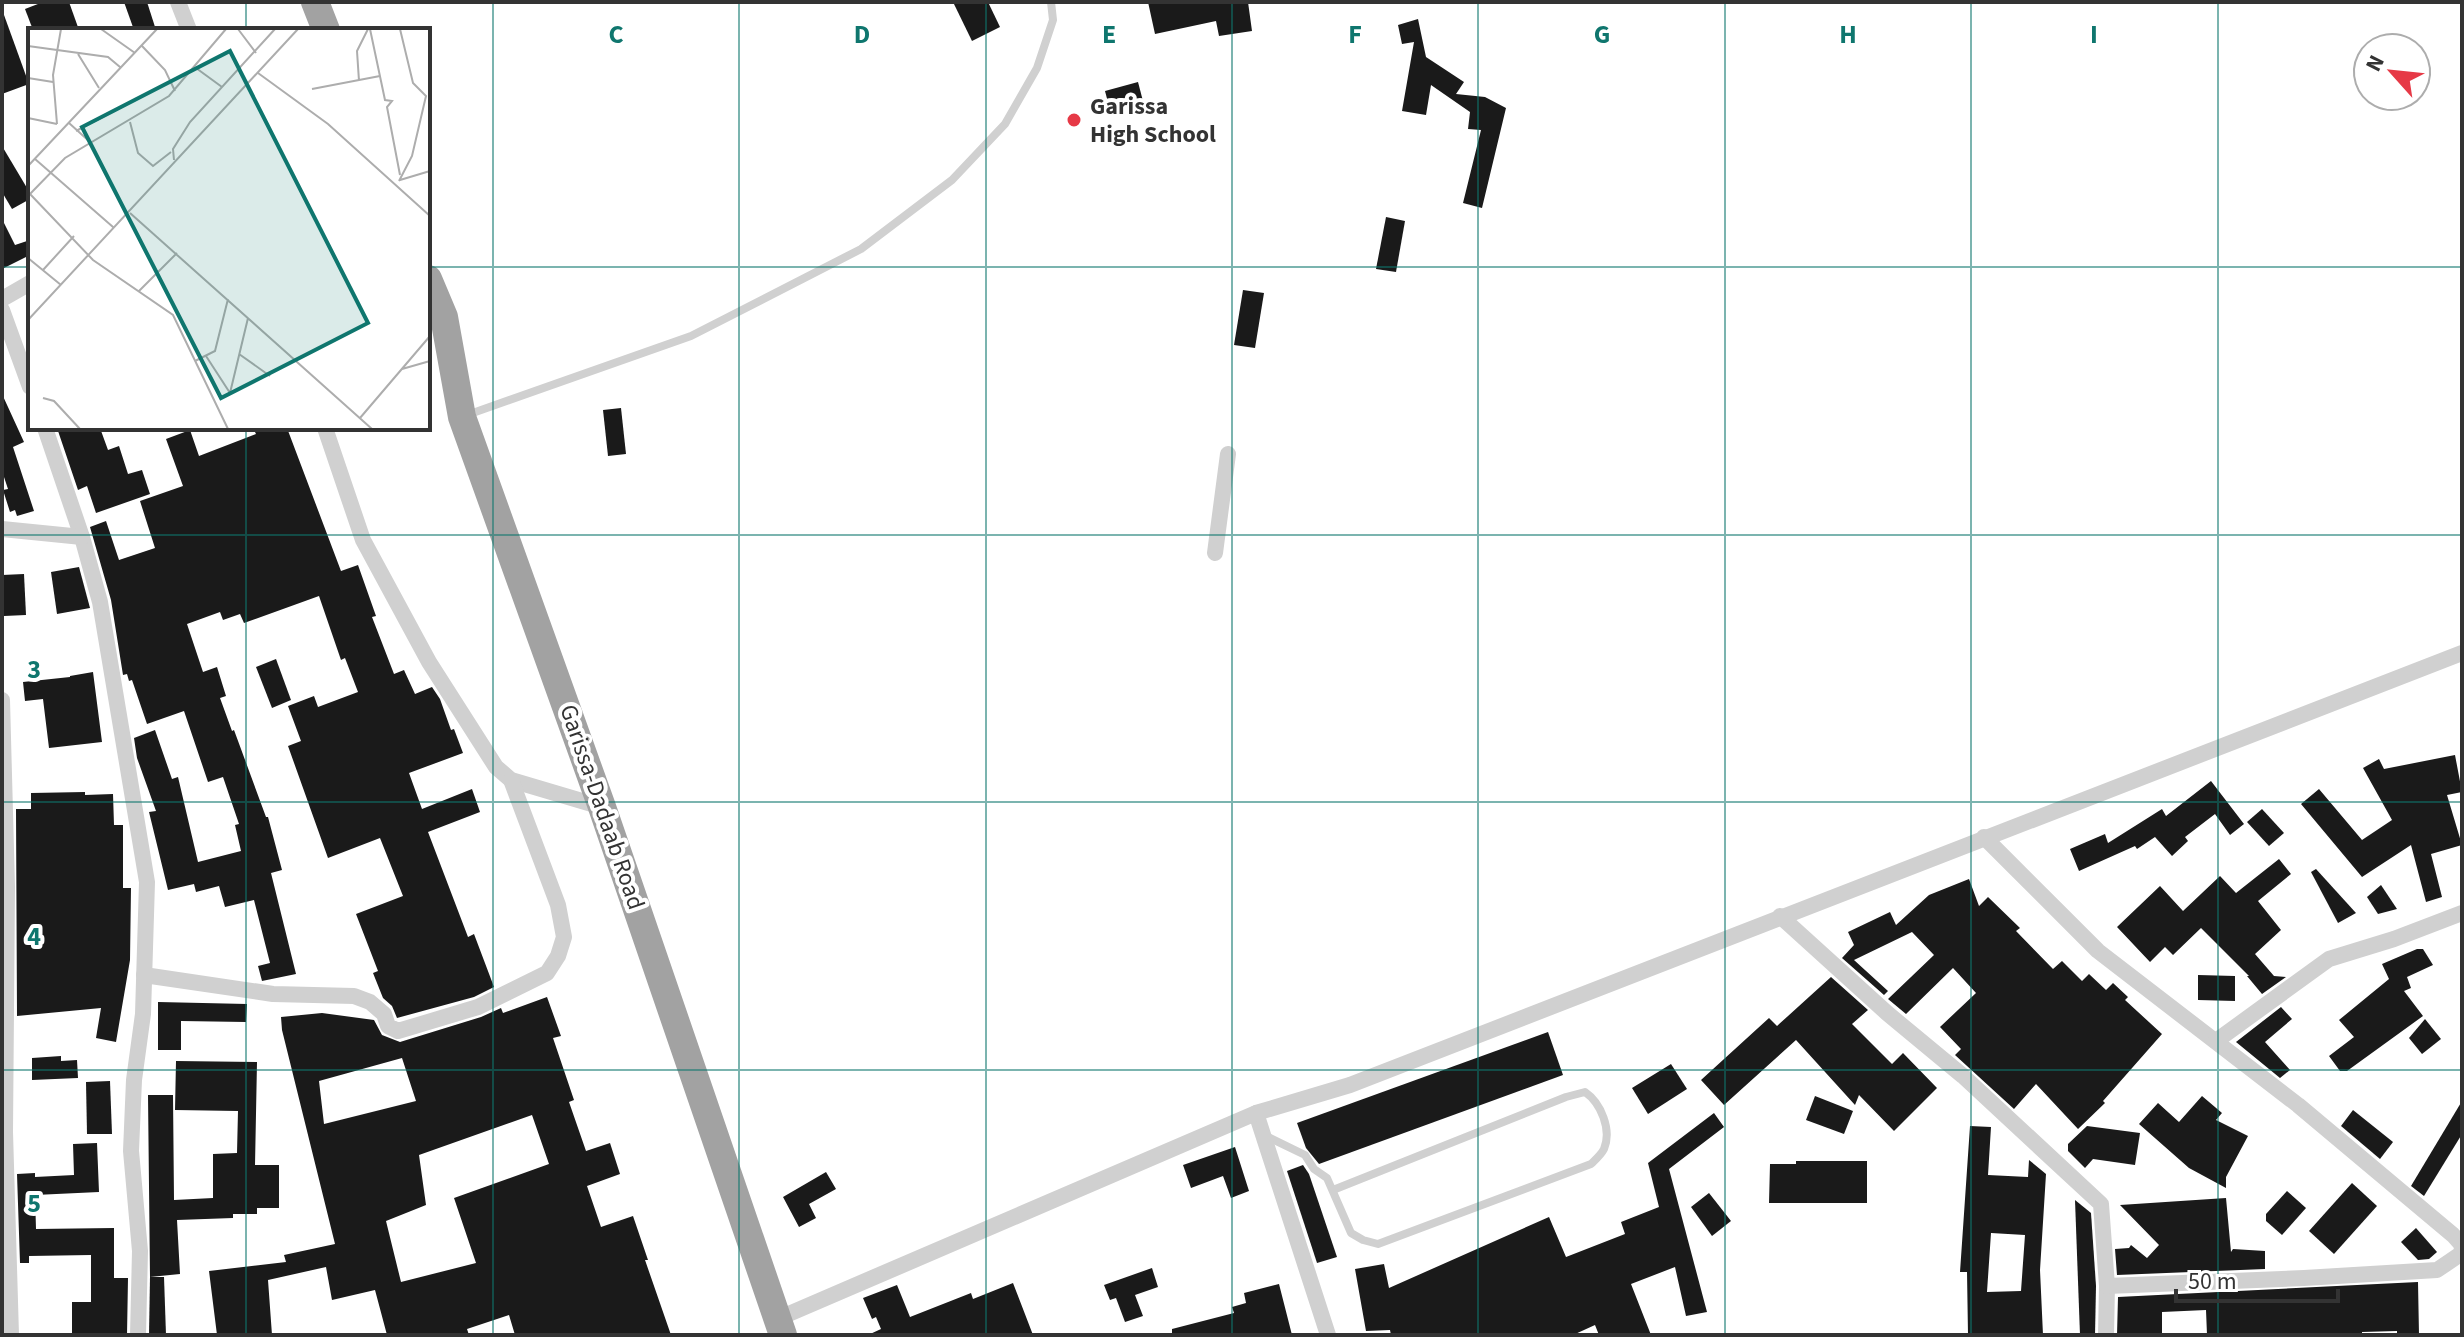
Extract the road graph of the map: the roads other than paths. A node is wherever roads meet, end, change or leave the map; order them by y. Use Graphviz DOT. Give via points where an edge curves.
graph roads {
  1 [pos="178,2"];
  2 [pos="315,2"];
  3 [pos="1051,2"];
  4 [pos="188,28"];
  5 [pos="325,28"];
  6 [pos="28,284"];
  7 [pos="430,284"];
  8 [pos="2,299"];
  9 [pos="2,310"];
  10 [pos="28,382"];
  11 [pos="462,417"];
  12 [pos="46,430"];
  13 [pos="326,430"];
  14 [pos="1228,454"];
  15 [pos="2,529"];
  16 [pos="82,537"];
  17 [pos="1215,553"];
  18 [pos="2462,653"];
  19 [pos="2,700"];
  20 [pos="511,780"];
  21 [pos="602,807"];
  22 [pos="1984,837"];
  23 [pos="2462,913"];
  24 [pos="1780,916"];
  25 [pos="144,975"];
  26 [pos="2216,1041"];
  27 [pos="1256,1113"];
  28 [pos="1263,1134"];
  29 [pos="1333,1190"];
  30 [pos="2462,1251"];
  31 [pos="2107,1286"];
  32 [pos="780,1327"];
  33 [pos="11,1335"];
  34 [pos="138,1335"];
  35 [pos="1328,1335"];
  36 [pos="2106,1335"];
  1 -- 4 [label="street"];
  2 -- 5 [label="highway"];
  3 -- 11 [label="lane" via="1053,20 1037,68 1005,124 952,180 861,249 691,336"];
  6 -- 8 [label="street"];
  7 -- 11 [label="highway, Garissa-Dadaab Road" via="444,317"];
  9 -- 10 [label="street"];
  11 -- 21 [label="highway, Garissa-Dadaab Road"];
  12 -- 16 [label="street"];
  13 -- 20 [label="street" via="363,540 429,662 496,767"];
  14 -- 17 [label="street"];
  15 -- 16 [label="street"];
  16 -- 25 [label="street" via="100,602 147,882"];
  18 -- 22 [label="street"];
  19 -- 33 [label="street"];
  20 -- 21 [label="street"];
  20 -- 25 [label="street" via="558,905 564,937 547,973 478,1007 398,1031 370,1002 354,996 273,994"];
  21 -- 32 [label="highway, Garissa-Dadaab Road"];
  22 -- 24 [label="street"];
  22 -- 26 [label="street" via="2098,951"];
  23 -- 26 [label="street" via="2329,959"];
  24 -- 27 [label="street" via="1350,1085"];
  24 -- 31 [label="street" via="2101,1204"];
  25 -- 34 [label="street" via="131,1151 140,1251"];
  26 -- 30 [label="street" via="2453,1235"];
  27 -- 28 [label="street"];
  27 -- 32 [label="street"];
  28 -- 29 [label="lane" via="1305,1155"];
  28 -- 35 [label="street"];
  29 -- 29 [label="lane" via="1351,1233 1378,1244 1591,1164 1607,1136 1601,1109 1585,1092 1566,1097"];
  30 -- 31 [label="street" via="2437,1270"];
  31 -- 36 [label="street"];
}
